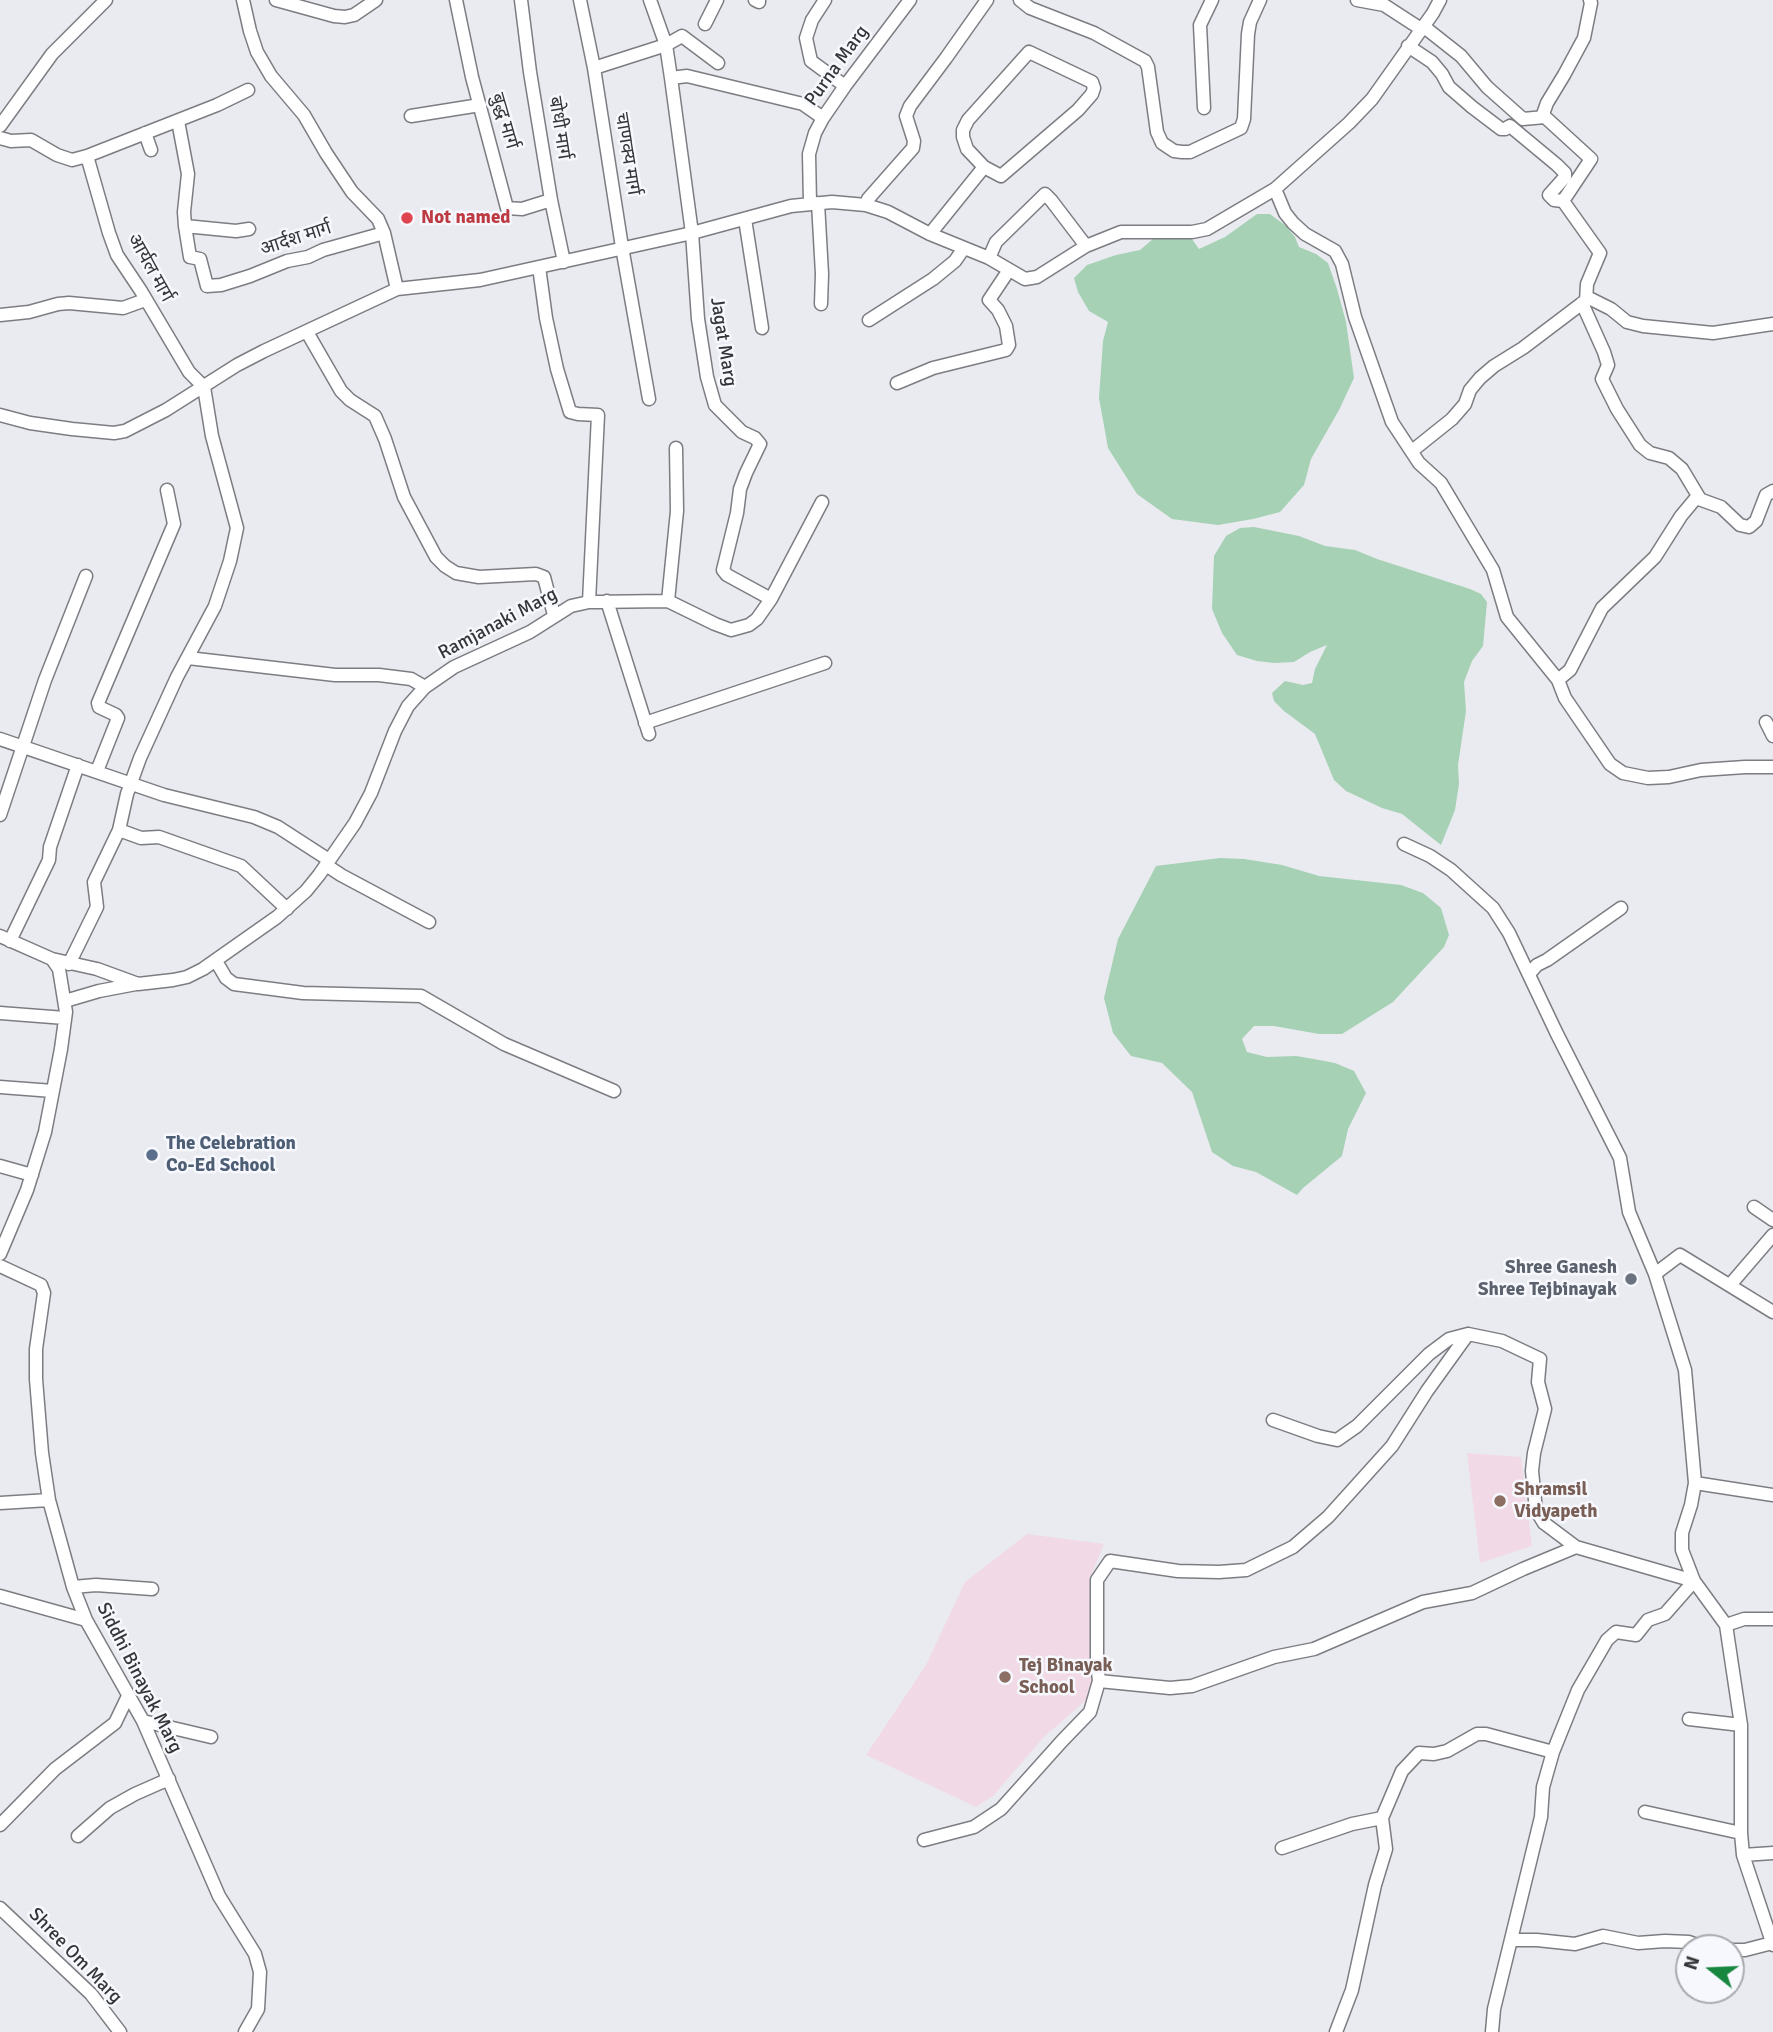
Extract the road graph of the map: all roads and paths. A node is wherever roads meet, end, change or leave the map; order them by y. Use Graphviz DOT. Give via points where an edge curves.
graph roads {
  1 [pos="106,0"];
  2 [pos="276,0"];
  3 [pos="376,0"];
  4 [pos="456,0"];
  5 [pos="521,0"];
  6 [pos="580,0"];
  7 [pos="650,0"];
  8 [pos="717,0"];
  9 [pos="825,0"];
  10 [pos="910,0"];
  11 [pos="986,0"];
  12 [pos="1020,0"];
  13 [pos="1260,0"];
  14 [pos="1357,0"];
  15 [pos="1440,0"];
  16 [pos="1590,0"];
  17 [pos="249,1"];
  18 [pos="1207,2"];
  19 [pos="705,24"];
  20 [pos="1422,27"];
  21 [pos="666,45"];
  22 [pos="1408,47"];
  23 [pos="718,63"];
  24 [pos="594,68"];
  25 [pos="671,78"];
  26 [pos="845,86"];
  27 [pos="248,90"];
  28 [pos="480,105"];
  29 [pos="1204,108"];
  30 [pos="411,116"];
  31 [pos="1542,117"];
  32 [pos="823,118"];
  33 [pos="178,121"];
  34 [pos="0,127"];
  35 [pos="145,133"];
  36 [pos="0,138"];
  37 [pos="151,150"];
  38 [pos="87,156"];
  39 [pos="984,167"];
  40 [pos="1275,189"];
  41 [pos="551,200"];
  42 [pos="1563,201"];
  43 [pos="814,203"];
  44 [pos="866,205"];
  45 [pos="745,219"];
  46 [pos="185,226"];
  47 [pos="239,226"];
  48 [pos="384,233"];
  49 [pos="692,233"];
  50 [pos="930,234"];
  51 [pos="1086,246"];
  52 [pos="622,247"];
  53 [pos="964,248"];
  54 [pos="989,258"];
  55 [pos="564,262"];
  56 [pos="539,267"];
  57 [pos="1009,270"];
  58 [pos="397,289"];
  59 [pos="145,300"];
  60 [pos="1584,302"];
  61 [pos="821,304"];
  62 [pos="0,315"];
  63 [pos="869,320"];
  64 [pos="1773,324"];
  65 [pos="761,328"];
  66 [pos="307,332"];
  67 [pos="897,383"];
  68 [pos="204,387"];
  69 [pos="649,399"];
  70 [pos="0,415"];
  71 [pos="676,448"];
  72 [pos="1412,451"];
  73 [pos="167,490"];
  74 [pos="1773,491"];
  75 [pos="1700,499"];
  76 [pos="822,502"];
  77 [pos="86,576"];
  78 [pos="668,600"];
  79 [pos="771,600"];
  80 [pos="607,601"];
  81 [pos="589,602"];
  82 [pos="554,615"];
  83 [pos="188,658"];
  84 [pos="825,663"];
  85 [pos="1558,680"];
  86 [pos="425,687"];
  87 [pos="1766,722"];
  88 [pos="1773,736"];
  89 [pos="0,739"];
  90 [pos="23,747"];
  91 [pos="78,765"];
  92 [pos="1773,768"];
  93 [pos="97,771"];
  94 [pos="130,784"];
  95 [pos="5,790"];
  96 [pos="0,815"];
  97 [pos="118,830"];
  98 [pos="1405,844"];
  99 [pos="327,862"];
  100 [pos="1621,908"];
  101 [pos="287,909"];
  102 [pos="429,922"];
  103 [pos="5,939"];
  104 [pos="52,960"];
  105 [pos="216,961"];
  106 [pos="69,964"];
  107 [pos="1529,974"];
  108 [pos="138,984"];
  109 [pos="65,1001"];
  110 [pos="0,1013"];
  111 [pos="65,1018"];
  112 [pos="0,1087"];
  113 [pos="53,1091"];
  114 [pos="614,1091"];
  115 [pos="0,1166"];
  116 [pos="32,1175"];
  117 [pos="1754,1208"];
  118 [pos="1773,1220"];
  119 [pos="1773,1235"];
  120 [pos="0,1254"];
  121 [pos="0,1266"];
  122 [pos="1655,1274"];
  123 [pos="1730,1285"];
  124 [pos="1773,1312"];
  125 [pos="1468,1334"];
  126 [pos="1273,1420"];
  127 [pos="1695,1483"];
  128 [pos="1773,1495"];
  129 [pos="49,1500"];
  130 [pos="0,1503"];
  131 [pos="1577,1547"];
  132 [pos="1695,1581"];
  133 [pos="73,1587"];
  134 [pos="152,1589"];
  135 [pos="0,1596"];
  136 [pos="1773,1619"];
  137 [pos="86,1620"];
  138 [pos="1726,1625"];
  139 [pos="1100,1681"];
  140 [pos="128,1696"];
  141 [pos="1689,1718"];
  142 [pos="143,1721"];
  143 [pos="1741,1725"];
  144 [pos="211,1737"];
  145 [pos="1553,1752"];
  146 [pos="169,1780"];
  147 [pos="1645,1812"];
  148 [pos="1382,1818"];
  149 [pos="0,1825"];
  150 [pos="1741,1833"];
  151 [pos="78,1836"];
  152 [pos="924,1840"];
  153 [pos="1282,1848"];
  154 [pos="1773,1853"];
  155 [pos="1743,1855"];
  156 [pos="0,1908"];
  157 [pos="1512,1940"];
  158 [pos="1675,1941"];
  159 [pos="1772,1944"];
  160 [pos="1745,1950"];
  161 [pos="120,2032"];
  162 [pos="246,2032"];
  163 [pos="1336,2032"];
  164 [pos="1492,2032"];
  1 -- 34 [label="street" via="52,54"];
  2 -- 3 [label="street" via="345,17"];
  4 -- 28 [label="street, बुद्ध मार्ग"];
  5 -- 41 [label="street, बोधी मार्ग"];
  6 -- 24 [label="street, चाणक्य मार्ग"];
  7 -- 21 [label="street, Jagat Marg"];
  8 -- 19 [label="street"];
  9 -- 26 [label="street" via="806,38 811,61"];
  10 -- 26 [label="street, Purna Marg"];
  11 -- 44 [label="street" via="909,106 906,116 913,148"];
  12 -- 13 [label="street" via="1145,61 1162,143 1174,151 1190,152 1241,128 1248,34"];
  14 -- 20 [label="street" via="1384,5"];
  15 -- 20 [label="street"];
  16 -- 31 [label="street" via="1584,37"];
  17 -- 48 [label="street" via="250,31 257,52"];
  18 -- 29 [label="street" via="1200,25"];
  20 -- 22 [label="street"];
  20 -- 31 [label="street" via="1461,56 1487,87 1523,118"];
  21 -- 23 [label="street" via="682,36"];
  21 -- 24 [label="street"];
  21 -- 25 [label="street, Jagat Marg"];
  22 -- 40 [label="street" via="1372,99"];
  22 -- 42 [label="street" via="1432,62 1449,87 1472,107 1501,129 1510,126 1557,165 1565,177 1549,195"];
  24 -- 52 [label="street, चाणक्य मार्ग"];
  25 -- 32 [label="street" via="688,76 803,104"];
  25 -- 49 [label="street, Jagat Marg"];
  26 -- 32 [label="street, Purna Marg"];
  27 -- 33 [label="street"];
  28 -- 30 [label="street"];
  28 -- 41 [label="street, बुद्ध मार्ग" via="507,208 522,209"];
  31 -- 42 [label="street" via="1591,159"];
  32 -- 43 [label="street, Purna Marg" via="810,154"];
  33 -- 35 [label="street"];
  33 -- 46 [label="street" via="188,173"];
  35 -- 37 [label="street"];
  35 -- 38 [label="street"];
  36 -- 38 [label="street" via="31,140 72,160"];
  38 -- 59 [label="street, आर्यल मार्ग" via="117,255"];
  39 -- 39 [label="street" via="1001,176 1078,110 1092,94 1092,82 1029,52 963,130 967,149"];
  39 -- 50 [label="street"];
  40 -- 51 [label="street" via="1207,229 1121,232"];
  40 -- 72 [label="street" via="1293,223 1335,251 1342,264 1355,317 1392,422"];
  41 -- 55 [label="street, बोधी मार्ग"];
  42 -- 60 [label="street" via="1600,253"];
  43 -- 44 [label="street"];
  43 -- 45 [label="street"];
  43 -- 61 [label="street, Purna Marg"];
  44 -- 50 [label="street"];
  45 -- 49 [label="street"];
  45 -- 65 [label="street"];
  46 -- 47 [label="street"];
  46 -- 48 [label="street, आर्दश मार्ग" via="190,257 200,259 207,286"];
  48 -- 58 [label="street"];
  49 -- 52 [label="street"];
  49 -- 79 [label="street, Jagat Marg" via="698,319 715,405 760,444 740,489 723,570"];
  50 -- 53 [label="street"];
  51 -- 54 [label="street" via="1045,194 996,242"];
  51 -- 57 [label="street" via="1037,277 1025,279"];
  52 -- 55 [label="street"];
  52 -- 69 [label="street, चाणक्य मार्ग"];
  53 -- 54 [label="street"];
  53 -- 63 [label="street" via="933,279"];
  54 -- 57 [label="street"];
  55 -- 56 [label="street"];
  56 -- 58 [label="street" via="480,280"];
  56 -- 81 [label="street" via="546,318 570,412 598,415"];
  57 -- 67 [label="street" via="989,300 1006,326 1006,351 933,368"];
  58 -- 66 [label="street"];
  59 -- 62 [label="street" via="123,308 69,303"];
  59 -- 68 [label="street, आर्यल मार्ग" via="189,372"];
  60 -- 64 [label="street" via="1589,298 1627,322 1643,326 1713,333"];
  60 -- 72 [label="street" via="1480,378 1452,419"];
  60 -- 75 [label="street" via="1608,365 1602,379 1617,408 1640,445 1682,469"];
  66 -- 68 [label="street" via="246,360"];
  66 -- 82 [label="street" via="341,391 375,416 404,497 436,557 456,573 544,577"];
  68 -- 70 [label="street" via="135,427 114,433"];
  68 -- 83 [label="street" via="237,528 215,606"];
  71 -- 78 [label="street" via="677,511"];
  72 -- 85 [label="street" via="1441,483 1493,570 1507,617"];
  73 -- 93 [label="street" via="174,524 97,703 118,718"];
  74 -- 75 [label="street" via="1766,495 1749,527 1740,525 1721,506"];
  75 -- 85 [label="street" via="1681,516 1656,557 1602,608 1570,670"];
  76 -- 79 [label="street, Ramjanaki Marg"];
  77 -- 90 [label="street"];
  78 -- 79 [label="street, Ramjanaki Marg" via="731,630 757,619"];
  78 -- 80 [label="street, Ramjanaki Marg"];
  80 -- 81 [label="street, Ramjanaki Marg"];
  80 -- 84 [label="street" via="647,728"];
  81 -- 82 [label="street, Ramjanaki Marg"];
  82 -- 86 [label="street, Ramjanaki Marg"];
  83 -- 86 [label="street" via="335,675 400,677"];
  83 -- 94 [label="street"];
  85 -- 92 [label="street" via="1565,698 1610,764 1623,773 1659,777"];
  86 -- 99 [label="street, Ramjanaki Marg" via="408,706 371,793"];
  87 -- 88 [label="street"];
  89 -- 90 [label="street"];
  90 -- 91 [label="street"];
  90 -- 95 [label="street"];
  91 -- 93 [label="street"];
  91 -- 103 [label="street" via="49,860"];
  93 -- 94 [label="street"];
  94 -- 97 [label="street"];
  94 -- 99 [label="street" via="254,817 278,827"];
  95 -- 96 [label="street"];
  97 -- 101 [label="street" via="141,838 159,837 241,866"];
  97 -- 106 [label="street" via="94,882 97,907"];
  98 -- 107 [label="street" via="1451,870 1493,908"];
  99 -- 101 [label="street, Ramjanaki Marg"];
  99 -- 102 [label="street" via="341,875"];
  100 -- 107 [label="street"];
  101 -- 105 [label="street, Ramjanaki Marg"];
  103 -- 104 [label="street, Ramjanaki Marg"];
  104 -- 106 [label="street, Ramjanaki Marg"];
  104 -- 109 [label="street" via="59,969"];
  105 -- 108 [label="street, Ramjanaki Marg" via="187,976"];
  105 -- 114 [label="street" via="234,984 303,993 421,996 504,1044"];
  106 -- 108 [label="street, Ramjanaki Marg"];
  107 -- 122 [label="street" via="1620,1158 1629,1212"];
  108 -- 109 [label="street"];
  109 -- 111 [label="street"];
  110 -- 111 [label="street"];
  111 -- 113 [label="street"];
  112 -- 113 [label="street"];
  113 -- 116 [label="street"];
  115 -- 116 [label="street"];
  116 -- 120 [label="street"];
  117 -- 118 [label="street"];
  119 -- 123 [label="street"];
  121 -- 129 [label="street, Siddhi Binayak Marg" via="41,1285 44,1293 36,1379"];
  122 -- 123 [label="street" via="1681,1255"];
  122 -- 127 [label="street" via="1685,1370"];
  123 -- 124 [label="street"];
  125 -- 126 [label="street" via="1449,1339 1429,1354 1338,1440"];
  125 -- 131 [label="street" via="1502,1341 1540,1359 1538,1382 1545,1409 1532,1471 1536,1510 1544,1524"];
  125 -- 139 [label="street" via="1392,1446 1328,1517 1293,1547 1246,1570 1219,1573 1110,1560 1097,1580"];
  127 -- 128 [label="street"];
  127 -- 132 [label="street" via="1682,1550"];
  129 -- 130 [label="street"];
  129 -- 133 [label="street, Siddhi Binayak Marg"];
  131 -- 132 [label="street"];
  131 -- 139 [label="street" via="1472,1593 1423,1602 1314,1649 1274,1657 1192,1686"];
  132 -- 138 [label="street"];
  132 -- 145 [label="street" via="1665,1614 1648,1620 1636,1635 1616,1632 1607,1640 1578,1690"];
  133 -- 134 [label="street"];
  133 -- 137 [label="street, Siddhi Binayak Marg"];
  135 -- 137 [label="street"];
  136 -- 138 [label="street" via="1744,1619"];
  137 -- 140 [label="street, Siddhi Binayak Marg"];
  138 -- 143 [label="street"];
  139 -- 152 [label="street" via="1090,1712 1001,1809 974,1826"];
  140 -- 142 [label="street, Siddhi Binayak Marg"];
  140 -- 149 [label="street" via="115,1723 55,1769"];
  141 -- 143 [label="street"];
  142 -- 144 [label="street"];
  142 -- 146 [label="street, Siddhi Binayak Marg"];
  143 -- 150 [label="street"];
  145 -- 148 [label="street" via="1477,1734 1447,1751 1419,1753 1402,1771"];
  145 -- 157 [label="street"];
  146 -- 151 [label="street" via="110,1808"];
  146 -- 162 [label="street, Siddhi Binayak Marg" via="219,1896 256,1954 258,2009"];
  147 -- 150 [label="street"];
  148 -- 153 [label="street"];
  148 -- 163 [label="street" via="1386,1849 1352,1990"];
  150 -- 155 [label="street"];
  154 -- 155 [label="street"];
  155 -- 159 [label="street"];
  156 -- 161 [label="street, Shree Om Marg" via="91,1994"];
  157 -- 158 [label="street" via="1574,1944 1603,1937 1638,1944"];
  157 -- 164 [label="street"];
  159 -- 160 [label="street"];
}
